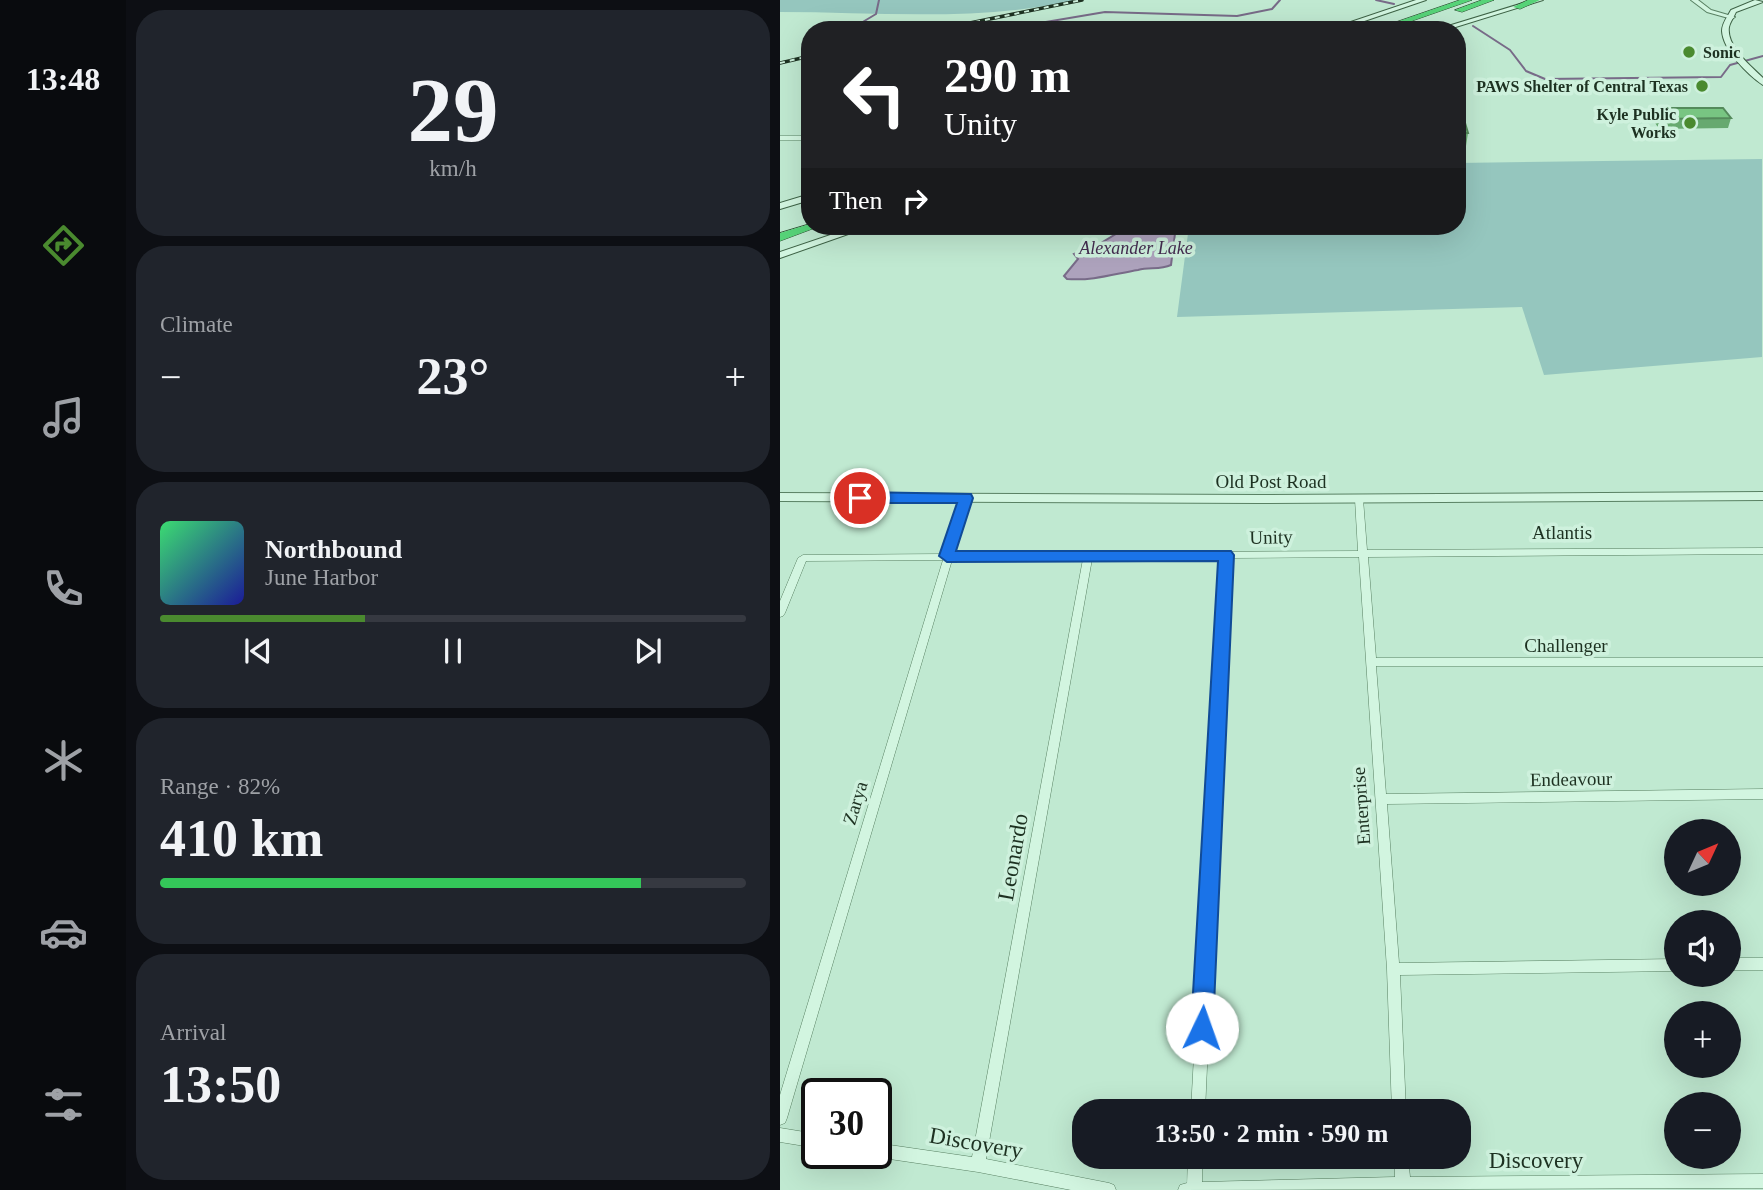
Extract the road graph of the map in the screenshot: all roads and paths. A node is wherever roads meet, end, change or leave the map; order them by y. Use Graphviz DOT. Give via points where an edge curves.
graph roads {
  1 [pos="1423,0"];
  2 [pos="1468,0"];
  3 [pos="1490,0"];
  4 [pos="1538,0"];
  5 [pos="1694,0"];
  6 [pos="1761,0"];
  7 [pos="1762,6"];
  8 [pos="1517,7"];
  9 [pos="1732,17"];
  10 [pos="1358,21"];
  11 [pos="1404,21"];
  12 [pos="1426,21"];
  13 [pos="1466,22"];
  14 [pos="1762,83"];
  15 [pos="780,138"];
  16 [pos="801,138"];
  17 [pos="801,200"];
  18 [pos="780,206"];
  19 [pos="801,220"];
  20 [pos="780,227"];
  21 [pos="801,230"];
  22 [pos="839,235"];
  23 [pos="780,237"];
  24 [pos="780,255"];
  25 [pos="1762,496"];
  26 [pos="780,497"];
  27 [pos="966,498"];
  28 [pos="1359,499"];
  29 [pos="1762,551"];
  30 [pos="1362,552"];
  31 [pos="1088,555"];
  32 [pos="1226,555"];
  33 [pos="947,556"];
  34 [pos="780,613"];
  35 [pos="1370,662"];
  36 [pos="1762,662"];
  37 [pos="1762,794"];
  38 [pos="1380,799"];
  39 [pos="1741,964"];
  40 [pos="1762,964"];
  41 [pos="1664,965"];
  42 [pos="1393,969"];
  43 [pos="1199,1099"];
  44 [pos="1398,1099"];
  45 [pos="780,1118"];
  46 [pos="780,1135"];
  47 [pos="801,1138"];
  48 [pos="892,1152"];
  49 [pos="978,1165"];
  50 [pos="1195,1169"];
  51 [pos="1402,1169"];
  52 [pos="1762,1181"];
  53 [pos="1403,1187"];
  54 [pos="1109,1190"];
  55 [pos="1185,1190"];
  56 [pos="1194,1190"];
  1 -- 10 [label="main road"];
  2 -- 11 [label="highway"];
  3 -- 12 [label="highway"];
  4 -- 8 [label="highway"];
  5 -- 9 [label="street" via="1709,11"];
  6 -- 9 [label="main road" via="1733,11"];
  7 -- 9 [label="main road"];
  8 -- 13 [label="main road"];
  9 -- 14 [label="main road" via="1725,27 1726,37"];
  15 -- 16 [label="street"];
  17 -- 18 [label="main road"];
  19 -- 20 [label="highway"];
  21 -- 23 [label="highway"];
  22 -- 24 [label="main road"];
  25 -- 28 [label="street, Old Post Road"];
  26 -- 27 [label="street, Old Post Road"];
  27 -- 28 [label="street, Old Post Road"];
  27 -- 33 [label="street, Zarya"];
  28 -- 30 [label="street, Enterprise"];
  29 -- 30 [label="street, Atlantis"];
  30 -- 32 [label="street, Unity"];
  30 -- 35 [label="street, Enterprise"];
  31 -- 32 [label="street, Unity"];
  31 -- 33 [label="street, Unity"];
  31 -- 49 [label="street, Leonardo"];
  32 -- 43 [label="street"];
  33 -- 34 [label="street, Unity" via="803,558"];
  33 -- 45 [label="street, Zarya"];
  35 -- 36 [label="street, Challenger"];
  35 -- 38 [label="street, Enterprise"];
  37 -- 38 [label="street, Endeavour"];
  38 -- 42 [label="street, Enterprise"];
  39 -- 40 [label="street"];
  41 -- 42 [label="street"];
  42 -- 44 [label="street, Enterprise"];
  46 -- 47 [label="street"];
  48 -- 49 [label="street, Discovery"];
  49 -- 54 [label="street, Discovery"];
  50 -- 56 [label="street"];
  51 -- 53 [label="street"];
  52 -- 53 [label="street, Discovery"];
  53 -- 56 [label="street, Discovery"];
  55 -- 56 [label="street, Discovery"];
}
